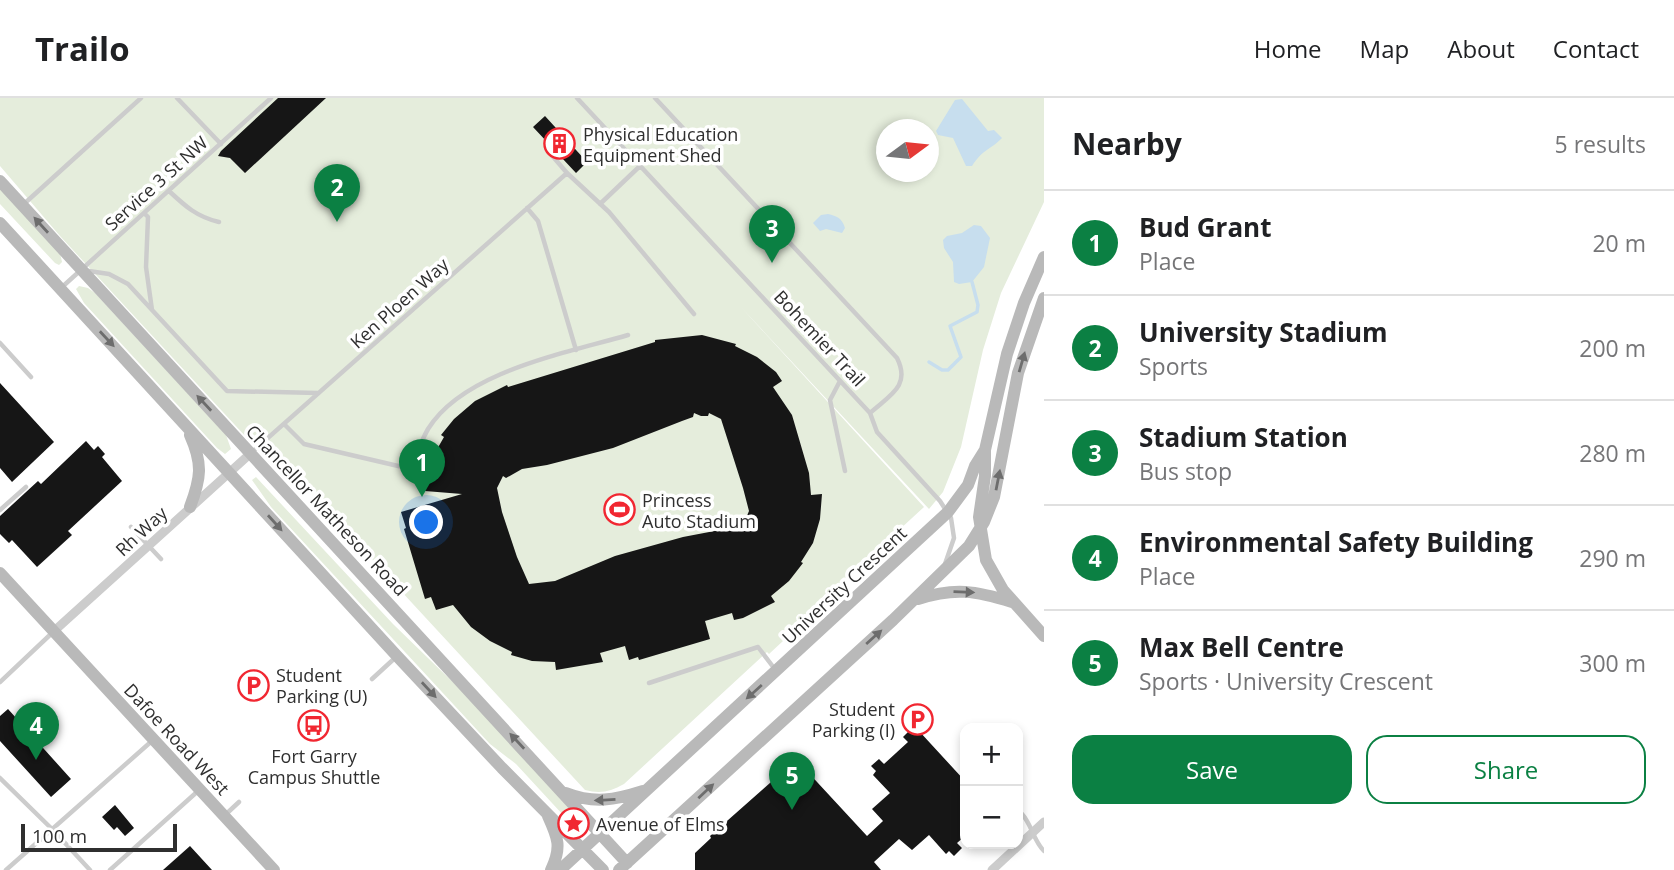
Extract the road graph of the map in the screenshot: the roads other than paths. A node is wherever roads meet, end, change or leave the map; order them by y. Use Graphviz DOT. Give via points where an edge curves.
graph roads {
  1 [pos="141,98"];
  2 [pos="177,98"];
  3 [pos="271,98"];
  4 [pos="578,98"];
  5 [pos="655,98"];
  6 [pos="220,144"];
  7 [pos="548,152"];
  8 [pos="640,166"];
  9 [pos="567,173"];
  10 [pos="0,181"];
  11 [pos="169,191"];
  12 [pos="600,204"];
  13 [pos="23,205"];
  14 [pos="527,208"];
  15 [pos="144,213"];
  16 [pos="219,222"];
  17 [pos="0,223"];
  18 [pos="1044,257"];
  19 [pos="81,270"];
  20 [pos="60,289"];
  21 [pos="1044,298"];
  22 [pos="153,311"];
  23 [pos="694,314"];
  24 [pos="628,335"];
  25 [pos="0,343"];
  26 [pos="576,350"];
  27 [pos="31,377"];
  28 [pos="840,380"];
  29 [pos="319,393"];
  30 [pos="870,413"];
  31 [pos="183,422"];
  32 [pos="284,424"];
  33 [pos="985,450"];
  34 [pos="251,453"];
  35 [pos="845,471"];
  36 [pos="229,473"];
  37 [pos="26,487"];
  38 [pos="190,507"];
  39 [pos="0,510"];
  40 [pos="948,512"];
  41 [pos="131,527"];
  42 [pos="980,530"];
  43 [pos="150,545"];
  44 [pos="161,559"];
  45 [pos="0,573"];
  46 [pos="940,575"];
  47 [pos="914,600"];
  48 [pos="1014,603"];
  49 [pos="52,632"];
  50 [pos="1044,636"];
  51 [pos="397,656"];
  52 [pos="777,671"];
  53 [pos="372,680"];
  54 [pos="0,682"];
  55 [pos="649,683"];
  56 [pos="153,740"];
  57 [pos="0,778"];
  58 [pos="200,789"];
  59 [pos="647,790"];
  60 [pos="563,791"];
  61 [pos="239,802"];
  62 [pos="545,810"];
  63 [pos="1023,815"];
  64 [pos="224,816"];
  65 [pos="1044,822"];
  66 [pos="53,830"];
  67 [pos="600,833"];
  68 [pos="1032,833"];
  69 [pos="583,849"];
  70 [pos="1044,850"];
  71 [pos="623,867"];
  72 [pos="271,869"];
  73 [pos="6,870"];
  74 [pos="90,870"];
  75 [pos="110,870"];
  76 [pos="551,870"];
  77 [pos="560,870"];
  78 [pos="603,870"];
  79 [pos="992,870"];
  1 -- 13 [label="lane"];
  2 -- 6 [label="lane"];
  3 -- 6 [label="lane, Service 3 St NW"];
  4 -- 8 [label="lane, Bohemier Trail"];
  5 -- 30 [label="lane" via="897,358 904,372 901,385"];
  6 -- 11 [label="lane, Service 3 St NW"];
  7 -- 9 [label="lane"];
  8 -- 12 [label="lane"];
  8 -- 28 [label="lane, Bohemier Trail"];
  9 -- 12 [label="lane"];
  9 -- 14 [label="lane, Ken Ploen Way"];
  10 -- 13 [label="main road, Chancellor Matheson Road"];
  11 -- 15 [label="lane, Service 3 St NW"];
  11 -- 16 [label="lane" via="189,210"];
  12 -- 23 [label="lane"];
  19 -- 13 [label="main road, Chancellor Matheson Road, one-way"];
  14 -- 26 [label="lane" via="538,221"];
  14 -- 29 [label="lane, Ken Ploen Way"];
  15 -- 19 [label="lane, Service 3 St NW"];
  15 -- 22 [label="lane" via="148,217 146,267"];
  17 -- 20 [label="main road"];
  18 -- 33 [label="main road, University Crescent" via="1007,354"];
  19 -- 20 [label="lane, Service 3 St NW"];
  19 -- 22 [label="lane" via="109,274 128,284"];
  34 -- 19 [label="main road, Chancellor Matheson Road, one-way"];
  20 -- 31 [label="main road, one-way"];
  42 -- 21 [label="main road, one-way" via="994,497 1020,366"];
  22 -- 29 [label="lane" via="227,391"];
  24 -- 26 [label="lane"];
  25 -- 27 [label="lane"];
  26 -- 32 [label="lane" via="513,369 463,393 428,429 411,469 304,444"];
  28 -- 30 [label="lane, Bohemier Trail"];
  28 -- 35 [label="lane" via="830,400"];
  29 -- 32 [label="lane, Ken Ploen Way"];
  30 -- 40 [label="lane, Bohemier Trail" via="877,432"];
  31 -- 36 [label="main road"];
  31 -- 38 [label="main road" via="198,454 198,487"];
  32 -- 34 [label="lane, Ken Ploen Way"];
  33 -- 40 [label="main road, University Crescent"];
  33 -- 42 [label="main road"];
  34 -- 36 [label="street, Rh Way"];
  60 -- 34 [label="main road, Chancellor Matheson Road, one-way"];
  36 -- 38 [label="street, Rh Way"];
  36 -- 51 [label="main road, one-way"];
  37 -- 39 [label="lane"];
  38 -- 43 [label="street, Rh Way"];
  40 -- 46 [label="lane" via="954,538"];
  40 -- 52 [label="main road, University Crescent"];
  41 -- 43 [label="lane"];
  42 -- 46 [label="main road"];
  42 -- 48 [label="main road" via="988,566"];
  43 -- 44 [label="lane"];
  43 -- 49 [label="street, Rh Way"];
  45 -- 49 [label="main road, Dafoe Road West"];
  46 -- 47 [label="main road"];
  47 -- 48 [label="main road, one-way" via="969,591"];
  71 -- 47 [label="main road, one-way"];
  48 -- 50 [label="main road"];
  49 -- 54 [label="lane"];
  49 -- 56 [label="main road, Dafoe Road West"];
  51 -- 53 [label="lane"];
  51 -- 62 [label="main road, one-way"];
  52 -- 55 [label="lane" via="758,647"];
  52 -- 59 [label="main road, University Crescent, one-way"];
  56 -- 58 [label="main road, Dafoe Road West"];
  56 -- 66 [label="lane"];
  57 -- 66 [label="lane"];
  58 -- 64 [label="main road, Dafoe Road West"];
  58 -- 75 [label="lane"];
  59 -- 60 [label="main road, one-way" via="604,801 584,800"];
  59 -- 67 [label="main road, University Crescent"];
  60 -- 67 [label="main road, Chancellor Matheson Road"];
  61 -- 64 [label="lane"];
  62 -- 69 [label="main road"];
  62 -- 76 [label="main road" via="558,839"];
  63 -- 68 [label="lane"];
  64 -- 72 [label="main road, Dafoe Road West"];
  65 -- 68 [label="street"];
  66 -- 73 [label="lane"];
  66 -- 74 [label="lane"];
  67 -- 69 [label="main road, University Crescent"];
  67 -- 71 [label="main road, Chancellor Matheson Road"];
  68 -- 70 [label="lane"];
  68 -- 79 [label="street"];
  69 -- 77 [label="main road, University Crescent"];
  69 -- 78 [label="main road"];
}
